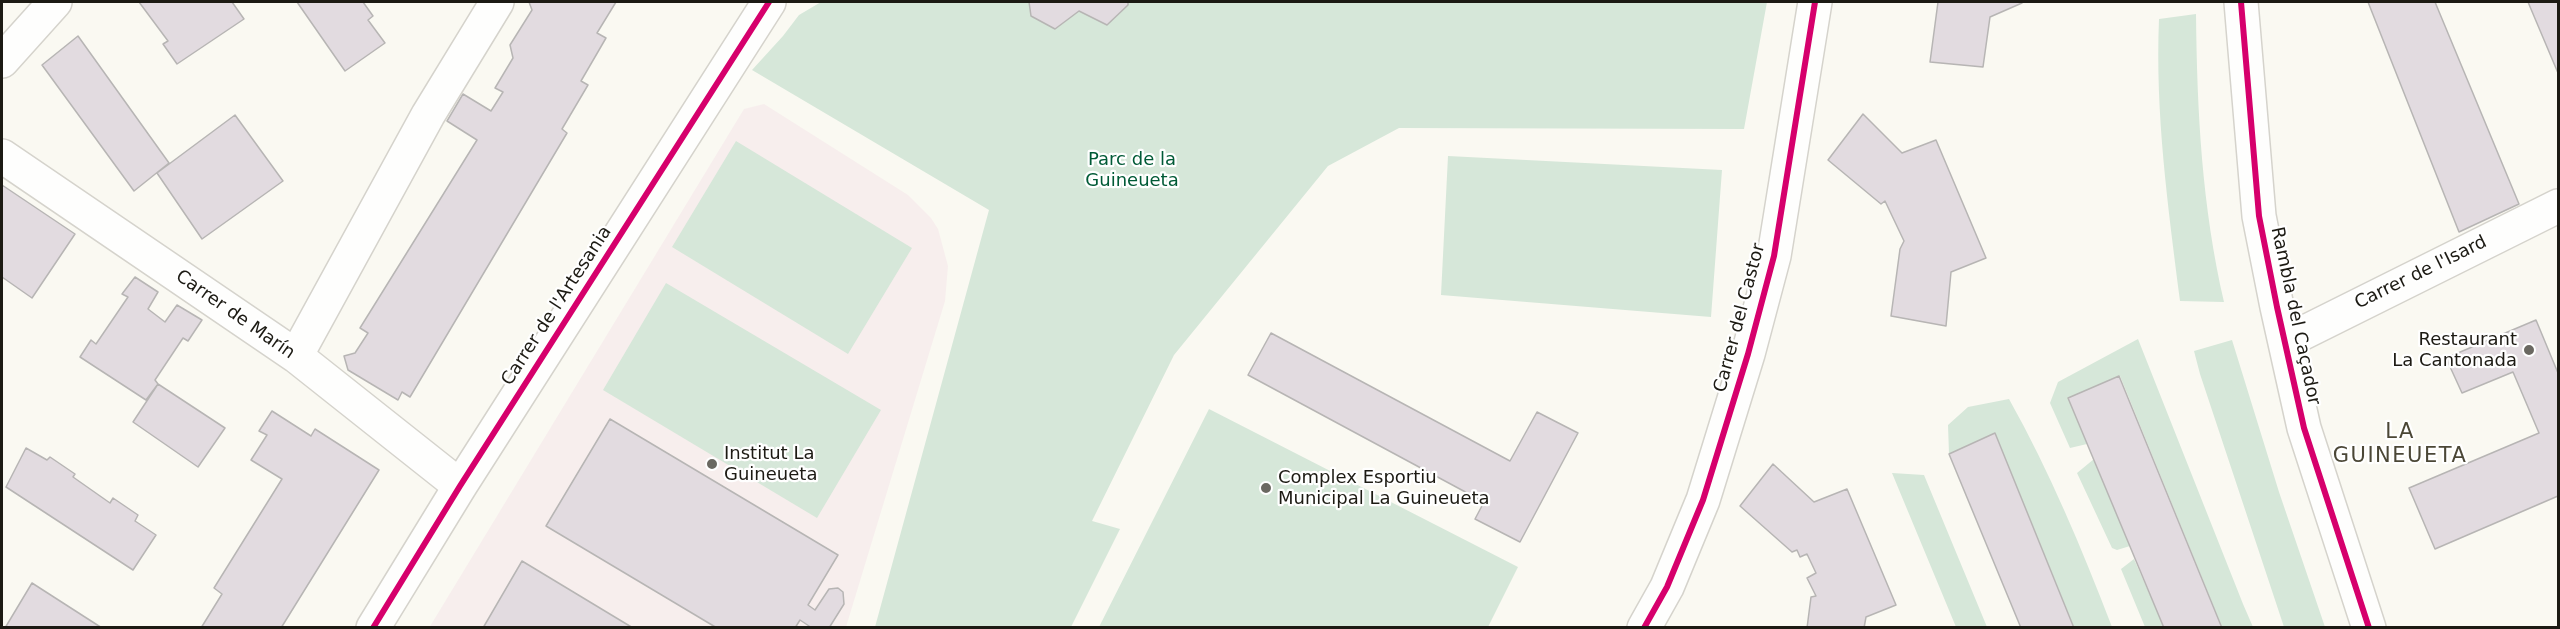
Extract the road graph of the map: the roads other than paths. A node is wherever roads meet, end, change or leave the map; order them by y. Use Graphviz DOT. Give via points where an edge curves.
graph roads {
  1 [pos="55,2"];
  2 [pos="497,2"];
  3 [pos="769,2"];
  4 [pos="1815,2"];
  5 [pos="2241,2"];
  6 [pos="2,61"];
  7 [pos="2,156"];
  8 [pos="2559,206"];
  9 [pos="2285,342"];
  10 [pos="296,356"];
  11 [pos="460,486"];
  12 [pos="373,627"];
  13 [pos="1644,627"];
  14 [pos="2369,627"];
  1 -- 6 [label="street"];
  2 -- 10 [label="street" via="428,115"];
  3 -- 11 [label="street, Carrer de l'Artesania"];
  4 -- 13 [label="street, Carrer del Castor" via="1774,256 1748,354 1703,500 1667,587"];
  5 -- 9 [label="street, Rambla del Caçador" via="2259,216"];
  7 -- 10 [label="street, Carrer de Marín"];
  8 -- 9 [label="street, Carrer de l'Isard"];
  9 -- 14 [label="street, Rambla del Caçador" via="2304,428"];
  10 -- 11 [label="street, Carrer de Marín"];
  11 -- 12 [label="street, Carrer de l'Artesania"];
}
